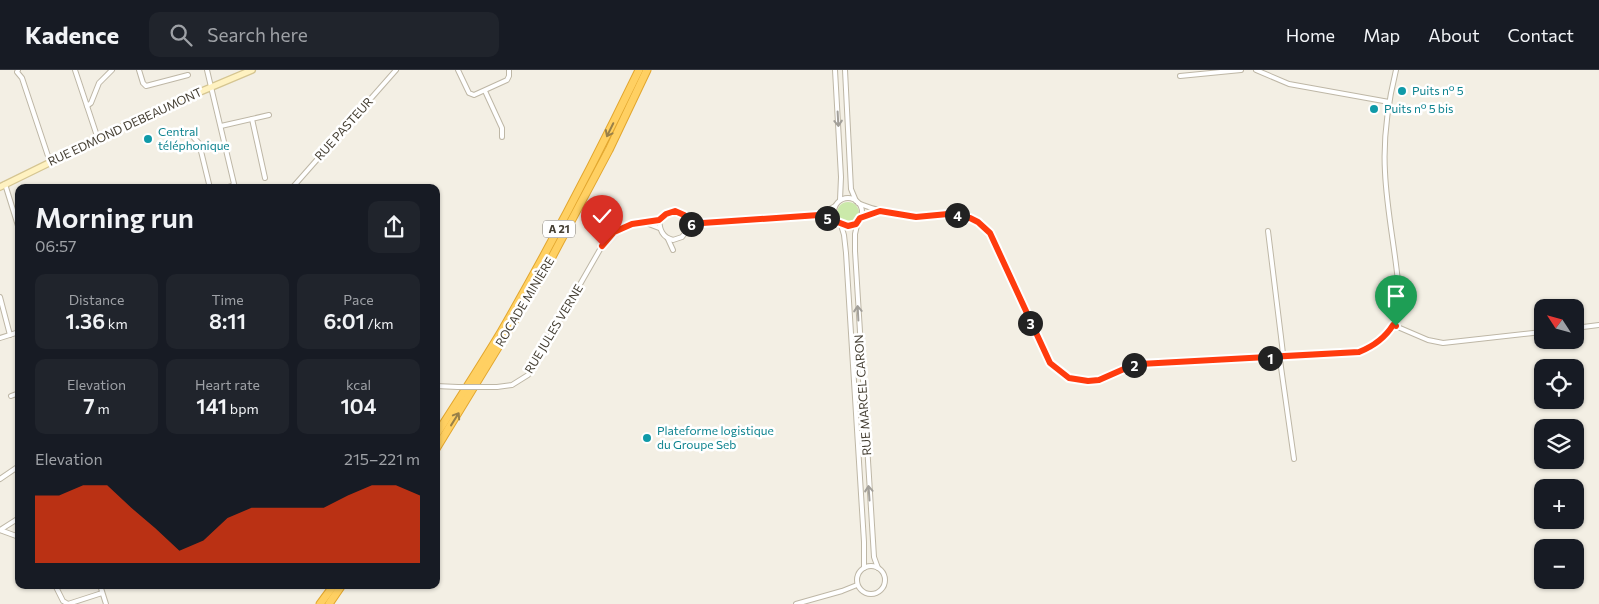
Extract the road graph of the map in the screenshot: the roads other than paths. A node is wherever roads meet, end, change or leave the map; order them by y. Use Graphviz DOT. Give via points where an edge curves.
graph roads {
  1 [pos="12,70"];
  2 [pos="75,70"];
  3 [pos="112,70"];
  4 [pos="139,70"];
  5 [pos="207,70"];
  6 [pos="252,70"];
  7 [pos="396,70"];
  8 [pos="458,70"];
  9 [pos="509,70"];
  10 [pos="639,70"];
  11 [pos="647,70"];
  12 [pos="835,70"];
  13 [pos="845,70"];
  14 [pos="1241,70"];
  15 [pos="1256,70"];
  16 [pos="1396,70"];
  17 [pos="18,71"];
  18 [pos="188,75"];
  19 [pos="1180,76"];
  20 [pos="212,87"];
  21 [pos="485,91"];
  22 [pos="1389,102"];
  23 [pos="87,106"];
  24 [pos="269,115"];
  25 [pos="252,119"];
  26 [pos="221,126"];
  27 [pos="502,137"];
  28 [pos="194,138"];
  29 [pos="98,139"];
  30 [pos="50,162"];
  31 [pos="265,178"];
  32 [pos="209,184"];
  33 [pos="234,184"];
  34 [pos="296,184"];
  35 [pos="3,186"];
  36 [pos="840,200"];
  37 [pos="857,202"];
  38 [pos="834,206"];
  39 [pos="880,211"];
  40 [pos="819,215"];
  41 [pos="15,218"];
  42 [pos="659,220"];
  43 [pos="859,220"];
  44 [pos="836,221"];
  45 [pos="646,223"];
  46 [pos="688,224"];
  47 [pos="841,225"];
  48 [pos="660,228"];
  49 [pos="1268,231"];
  50 [pos="668,239"];
  51 [pos="678,240"];
  52 [pos="0,297"];
  53 [pos="1393,325"];
  54 [pos="1599,325"];
  55 [pos="1584,327"];
  56 [pos="15,333"];
  57 [pos="1534,333"];
  58 [pos="10,335"];
  59 [pos="0,338"];
  60 [pos="1281,357"];
  61 [pos="440,386"];
  62 [pos="15,394"];
  63 [pos="11,396"];
  64 [pos="440,429"];
  65 [pos="440,442"];
  66 [pos="1294,459"];
  67 [pos="15,469"];
  68 [pos="0,479"];
  69 [pos="15,521"];
  70 [pos="0,530"];
  71 [pos="15,538"];
  72 [pos="864,568"];
  73 [pos="878,568"];
  74 [pos="857,585"];
  75 [pos="57,589"];
  76 [pos="101,589"];
  77 [pos="331,589"];
  78 [pos="339,589"];
  79 [pos="102,592"];
  80 [pos="106,604"];
  81 [pos="320,604"];
  82 [pos="329,604"];
  83 [pos="796,604"];
  1 -- 17 [label="street"];
  2 -- 23 [label="street"];
  3 -- 23 [label="street" via="99,83"];
  4 -- 18 [label="street" via="146,86"];
  5 -- 20 [label="street"];
  6 -- 20 [label="main road, RUE EDMOND DEBEAUMONT"];
  7 -- 34 [label="street, RUE PASTEUR"];
  8 -- 21 [label="street" via="468,93 474,95"];
  9 -- 21 [label="street" via="507,80"];
  10 -- 64 [label="highway, ROCADE MINIÈRE / A 21, one-way" via="537,268"];
  65 -- 11 [label="highway, ROCADE MINIÈRE / A 21, one-way" via="544,272"];
  12 -- 36 [label="street, one-way"];
  13 -- 37 [label="street" via="851,189"];
  14 -- 19 [label="street"];
  15 -- 22 [label="street" via="1290,84"];
  16 -- 22 [label="street"];
  17 -- 30 [label="street"];
  20 -- 26 [label="street"];
  20 -- 29 [label="main road, RUE EDMOND DEBEAUMONT"];
  21 -- 27 [label="street" via="502,128"];
  22 -- 53 [label="street" via="1385,174 1400,306"];
  23 -- 29 [label="street"];
  24 -- 25 [label="street"];
  25 -- 26 [label="street"];
  25 -- 31 [label="street"];
  26 -- 33 [label="street"];
  28 -- 32 [label="street" via="199,143"];
  29 -- 30 [label="main road, RUE EDMOND DEBEAUMONT"];
  30 -- 35 [label="main road, RUE EDMOND DEBEAUMONT"];
  35 -- 41 [label="street"];
  36 -- 37 [label="street" via="847,198"];
  36 -- 38 [label="street"];
  37 -- 39 [label="street"];
  37 -- 43 [label="street" via="862,210"];
  38 -- 40 [label="street"];
  38 -- 44 [label="street"];
  39 -- 43 [label="street"];
  39 -- 60 [label="street" via="916,217 948,214 978,222 990,233 1048,361 1069,378 1099,380 1140,364"];
  40 -- 44 [label="street"];
  40 -- 46 [label="street"];
  42 -- 45 [label="street, RUE JULES VERNE"];
  42 -- 46 [label="street" via="675,211 684,215"];
  42 -- 48 [label="street"];
  43 -- 47 [label="street" via="848,226"];
  73 -- 43 [label="street, RUE MARCEL CARON, one-way" via="874,557 862,392 855,251"];
  44 -- 47 [label="street"];
  45 -- 48 [label="street"];
  45 -- 61 [label="street, RUE JULES VERNE, bridge" via="632,224 614,232 602,246 528,375 512,385 497,388"];
  46 -- 51 [label="street" via="686,234"];
  47 -- 72 [label="street, RUE MARCEL CARON" via="846,253"];
  48 -- 50 [label="street"];
  49 -- 60 [label="street"];
  50 -- 51 [label="street"];
  50 -- 51 [label="street" via="672,250"];
  52 -- 58 [label="street"];
  53 -- 57 [label="street" via="1443,343"];
  53 -- 60 [label="street" via="1372,347 1359,352"];
  54 -- 55 [label="street"];
  56 -- 58 [label="street"];
  58 -- 59 [label="street"];
  60 -- 66 [label="street"];
  62 -- 63 [label="street"];
  67 -- 68 [label="street"];
  69 -- 70 [label="street"];
  70 -- 71 [label="street"];
  72 -- 73 [label="street"];
  72 -- 74 [label="street" via="858,575"];
  73 -- 74 [label="street" via="884,573 882,590 871,595"];
  74 -- 83 [label="street"];
  75 -- 79 [label="street" via="68,604"];
  76 -- 79 [label="street"];
  77 -- 81 [label="highway"];
  78 -- 82 [label="highway"];
  79 -- 80 [label="street"];
}
